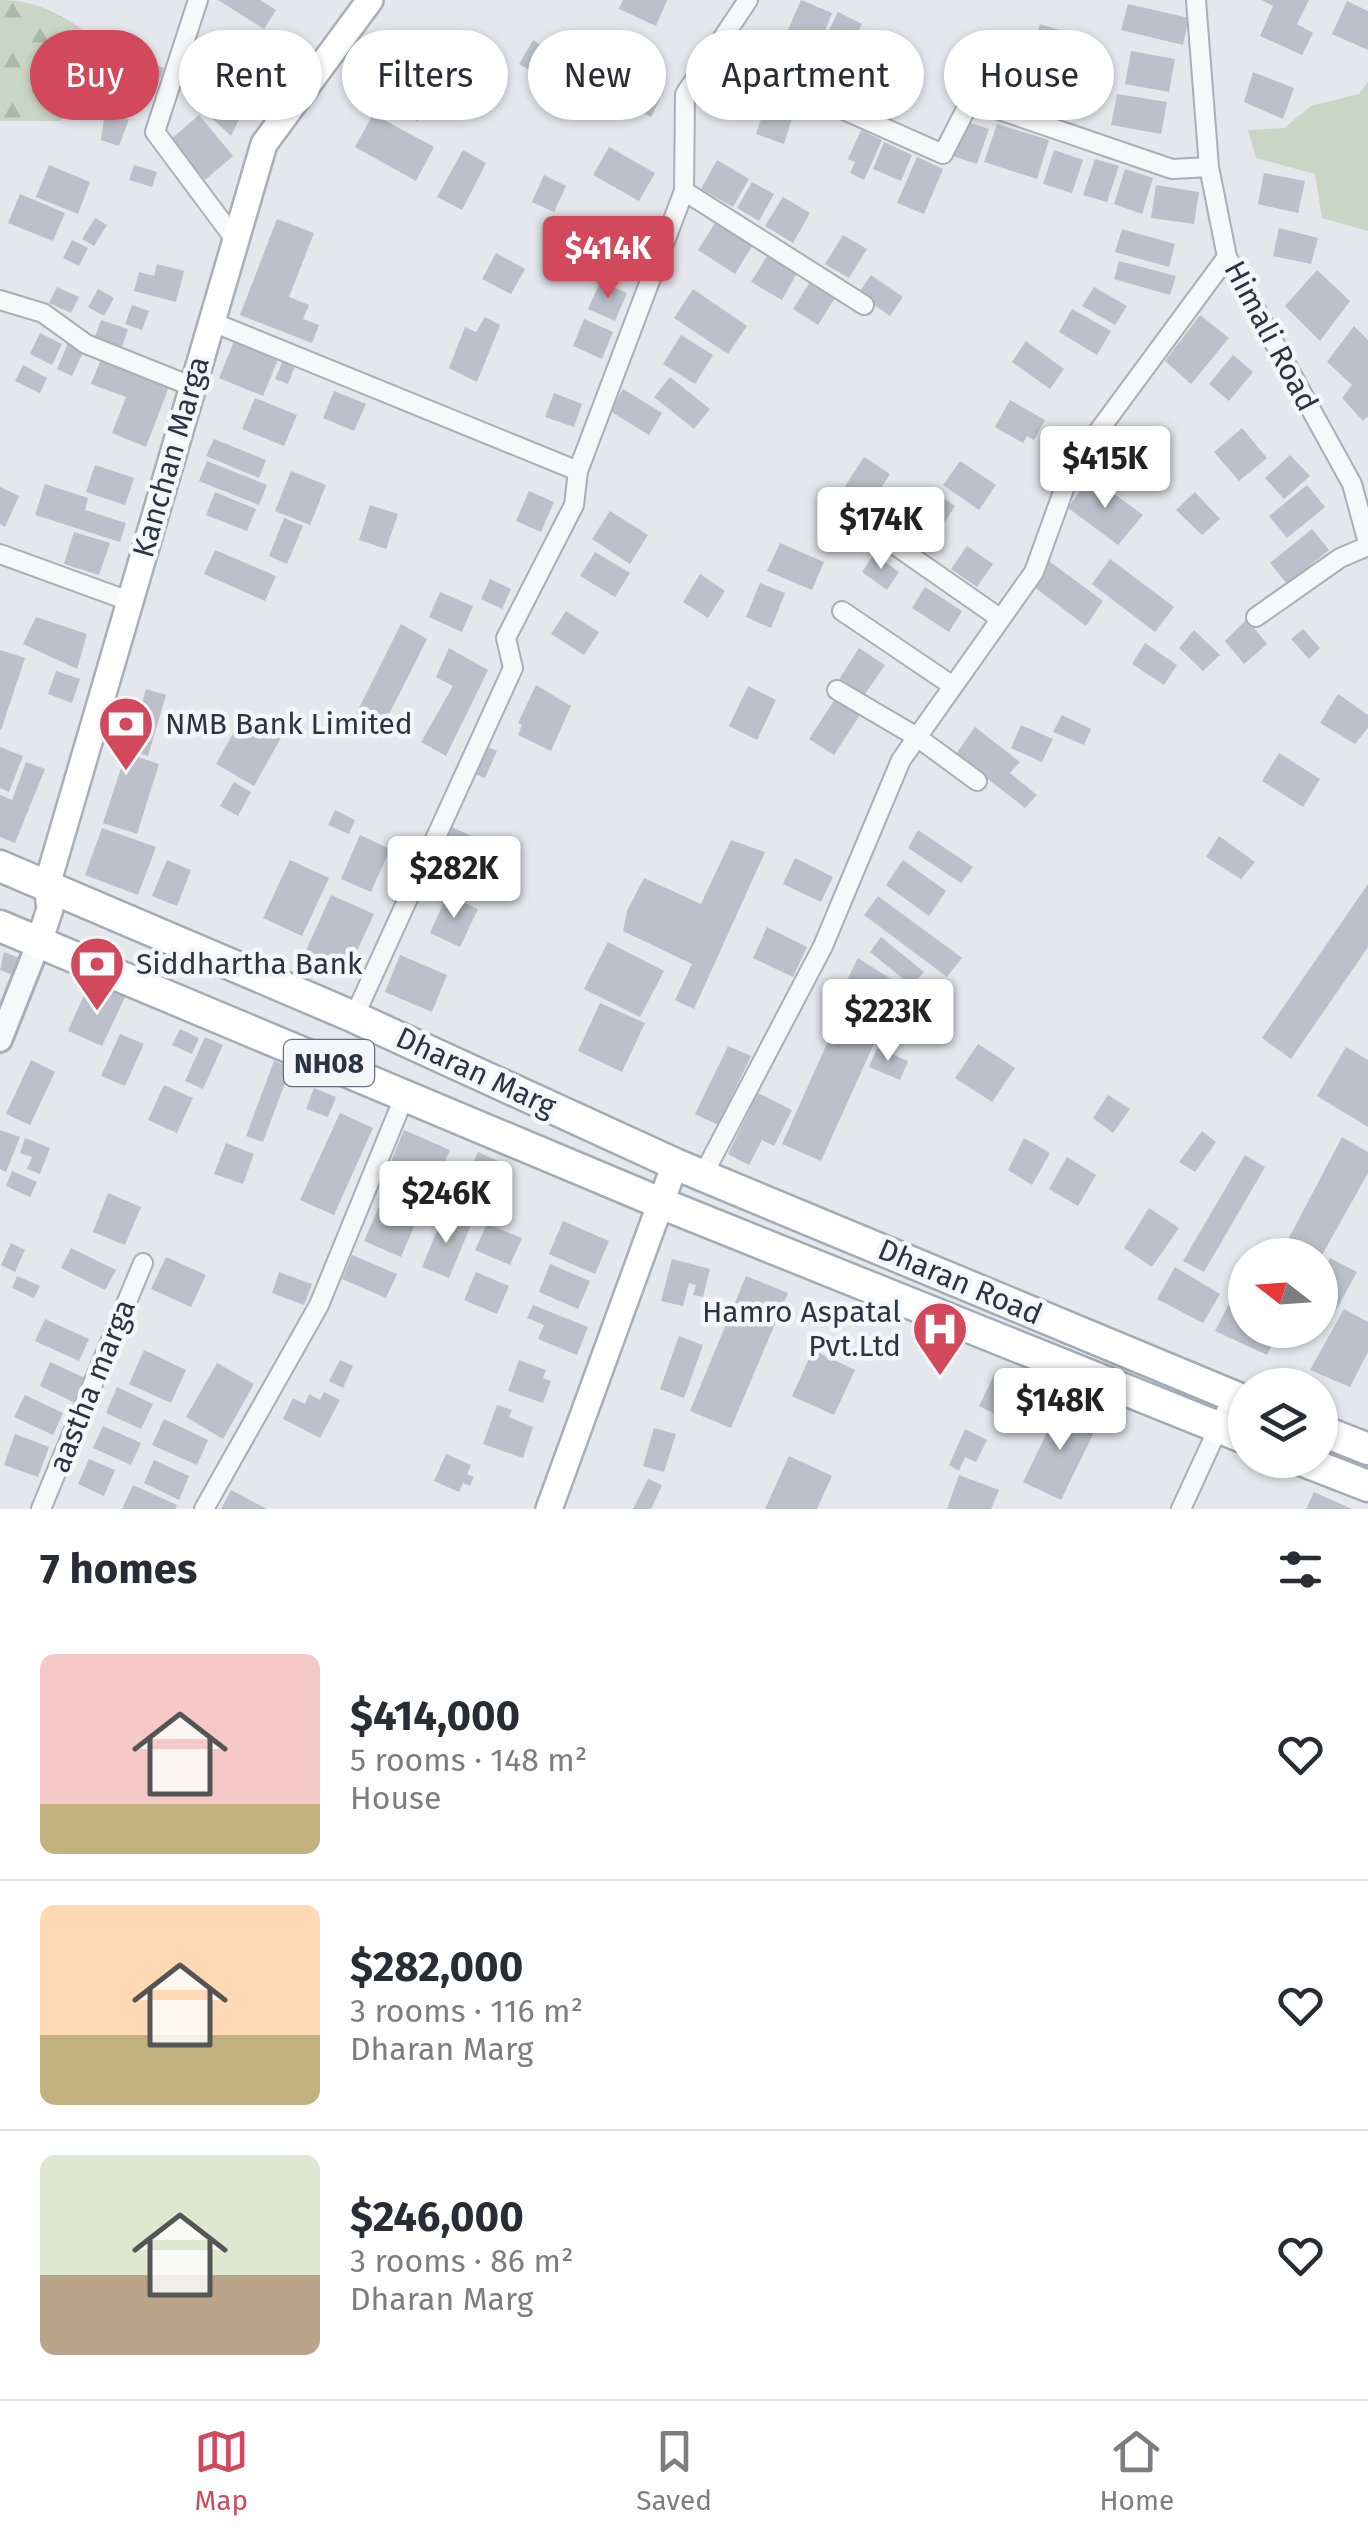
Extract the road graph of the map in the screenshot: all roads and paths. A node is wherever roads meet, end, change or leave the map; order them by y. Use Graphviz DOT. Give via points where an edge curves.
graph roads {
  1 [pos="198,0"];
  2 [pos="370,0"];
  3 [pos="748,0"];
  4 [pos="1196,0"];
  5 [pos="728,30"];
  6 [pos="686,92"];
  7 [pos="866,120"];
  8 [pos="1209,167"];
  9 [pos="684,191"];
  10 [pos="234,238"];
  11 [pos="1226,257"];
  12 [pos="0,300"];
  13 [pos="864,305"];
  14 [pos="210,321"];
  15 [pos="191,386"];
  16 [pos="578,470"];
  17 [pos="1360,478"];
  18 [pos="830,500"];
  19 [pos="1368,544"];
  20 [pos="0,554"];
  21 [pos="129,601"];
  22 [pos="842,611"];
  23 [pos="1256,617"];
  24 [pos="1001,619"];
  25 [pos="953,686"];
  26 [pos="838,690"];
  27 [pos="917,737"];
  28 [pos="978,782"];
  29 [pos="0,866"];
  30 [pos="47,885"];
  31 [pos="0,926"];
  32 [pos="38,942"];
  33 [pos="354,1016"];
  34 [pos="0,1040"];
  35 [pos="405,1094"];
  36 [pos="689,1169"];
  37 [pos="658,1202"];
  38 [pos="143,1263"];
  39 [pos="1228,1393"];
  40 [pos="1228,1431"];
  41 [pos="1338,1437"];
  42 [pos="1228,1439"];
  43 [pos="1368,1449"];
  44 [pos="1338,1474"];
  45 [pos="1368,1486"];
  46 [pos="41,1509"];
  47 [pos="204,1509"];
  48 [pos="550,1509"];
  49 [pos="1182,1509"];
  1 -- 10 [label="street" via="154,132"];
  2 -- 10 [label="main road, Kanchan Marga" via="264,144"];
  3 -- 5 [label="street"];
  4 -- 8 [label="street, Himali Road"];
  6 -- 9 [label="street"];
  7 -- 8 [label="street" via="943,154 966,107 976,102 1172,169"];
  8 -- 11 [label="street, Himali Road"];
  9 -- 13 [label="street"];
  9 -- 16 [label="street"];
  10 -- 14 [label="main road, Kanchan Marga"];
  11 -- 17 [label="street, Himali Road"];
  11 -- 24 [label="street" via="1072,467 1034,572"];
  12 -- 15 [label="street" via="43,313 86,344"];
  14 -- 15 [label="main road, Kanchan Marga"];
  14 -- 16 [label="street"];
  15 -- 21 [label="main road, Kanchan Marga"];
  16 -- 33 [label="street" via="574,506 506,638 512,668"];
  17 -- 19 [label="street, Himali Road"];
  18 -- 24 [label="street"];
  19 -- 23 [label="street"];
  20 -- 21 [label="street"];
  21 -- 30 [label="main road, Kanchan Marga"];
  22 -- 25 [label="street"];
  24 -- 25 [label="street"];
  25 -- 27 [label="street"];
  26 -- 27 [label="street"];
  27 -- 28 [label="street"];
  27 -- 36 [label="street" via="900,760 822,946"];
  29 -- 30 [label="main road, Dharan Marg / NH08"];
  30 -- 32 [label="main road, Kanchan Marga" via="50,909"];
  30 -- 33 [label="main road, Dharan Marg / NH08"];
  31 -- 32 [label="main road, Dharan Marg / NH08"];
  32 -- 34 [label="street"];
  32 -- 35 [label="main road, Dharan Marg / NH08"];
  33 -- 36 [label="main road, Dharan Marg / NH08"];
  35 -- 37 [label="main road, Dharan Marg / NH08"];
  35 -- 47 [label="street" via="319,1305"];
  36 -- 37 [label="main road"];
  36 -- 39 [label="main road, Dharan Road / NH08"];
  37 -- 40 [label="main road, Dharan Road / NH08"];
  37 -- 48 [label="main road"];
  38 -- 46 [label="street, aastha marga"];
  41 -- 43 [label="main road"];
  42 -- 49 [label="street"];
  44 -- 45 [label="main road"];
}
